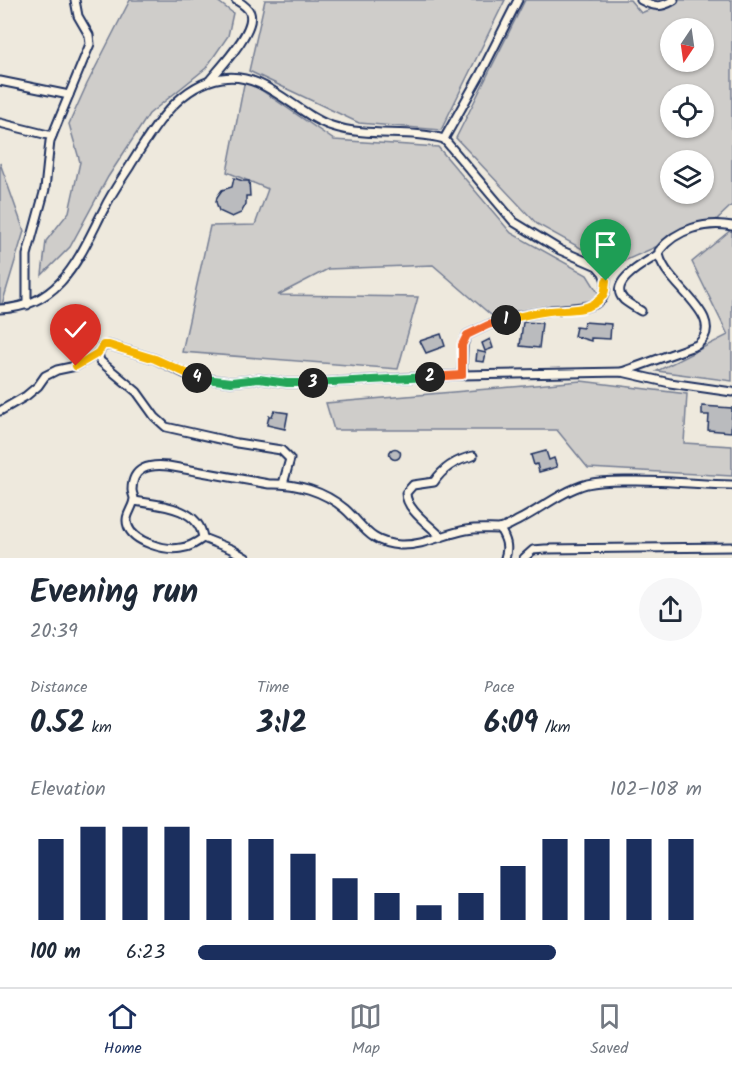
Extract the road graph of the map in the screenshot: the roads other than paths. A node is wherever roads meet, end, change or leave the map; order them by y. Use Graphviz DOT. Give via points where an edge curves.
graph roads {
  1 [pos="75,0"];
  2 [pos="236,0"];
  3 [pos="518,0"];
  4 [pos="641,0"];
  5 [pos="674,0"];
  6 [pos="0,81"];
  7 [pos="210,81"];
  8 [pos="69,95"];
  9 [pos="0,123"];
  10 [pos="52,136"];
  11 [pos="444,139"];
  12 [pos="732,226"];
  13 [pos="659,254"];
  14 [pos="27,304"];
  15 [pos="708,308"];
  16 [pos="0,309"];
  17 [pos="640,311"];
  18 [pos="713,334"];
  19 [pos="98,353"];
  20 [pos="622,372"];
  21 [pos="462,375"];
  22 [pos="732,392"];
  23 [pos="0,411"];
  24 [pos="473,456"];
  25 [pos="284,484"];
  26 [pos="732,485"];
  27 [pos="134,501"];
  28 [pos="500,529"];
  29 [pos="441,537"];
  30 [pos="202,538"];
  31 [pos="732,547"];
  32 [pos="246,558"];
  33 [pos="506,558"];
  34 [pos="524,558"];
  1 -- 8 [label="street" via="90,44"];
  2 -- 7 [label="street" via="247,7 250,22 230,57"];
  3 -- 11 [label="street"];
  4 -- 5 [label="street" via="654,6"];
  6 -- 8 [label="street"];
  7 -- 11 [label="street" via="235,77 254,82 331,126 351,131"];
  7 -- 14 [label="street" via="183,97 162,118 105,206 69,274 58,286"];
  8 -- 10 [label="street"];
  9 -- 10 [label="street"];
  10 -- 14 [label="street" via="45,189 27,255"];
  11 -- 21 [label="street" via="514,222 560,250 597,266 606,281 605,292 595,304 516,317 467,335 462,345"];
  12 -- 13 [label="street" via="695,227 662,247"];
  13 -- 15 [label="street"];
  13 -- 17 [label="street" via="622,280 624,300"];
  14 -- 16 [label="street"];
  18 -- 20 [label="street" via="697,345"];
  19 -- 21 [label="street" via="101,347 109,345 155,359 192,377 222,381 312,383"];
  19 -- 23 [label="street" via="76,366 45,376 26,396"];
  19 -- 25 [label="street" via="100,361 137,392 165,427 281,450 290,459"];
  20 -- 21 [label="street"];
  20 -- 22 [label="street"];
  24 -- 29 [label="street" via="440,472 434,482 413,485 406,493 411,507"];
  25 -- 27 [label="street" via="154,465 138,470 132,490"];
  25 -- 29 [label="street" via="307,488 335,501 366,533 379,540 400,545"];
  26 -- 28 [label="street" via="594,483 570,491"];
  27 -- 30 [label="street" via="187,514 200,527"];
  27 -- 30 [label="street" via="127,524 130,532 146,542 178,549"];
  28 -- 29 [label="street" via="465,530"];
  28 -- 33 [label="street" via="506,539"];
  30 -- 32 [label="street"];
  31 -- 34 [label="street" via="545,549 533,550"];
}
